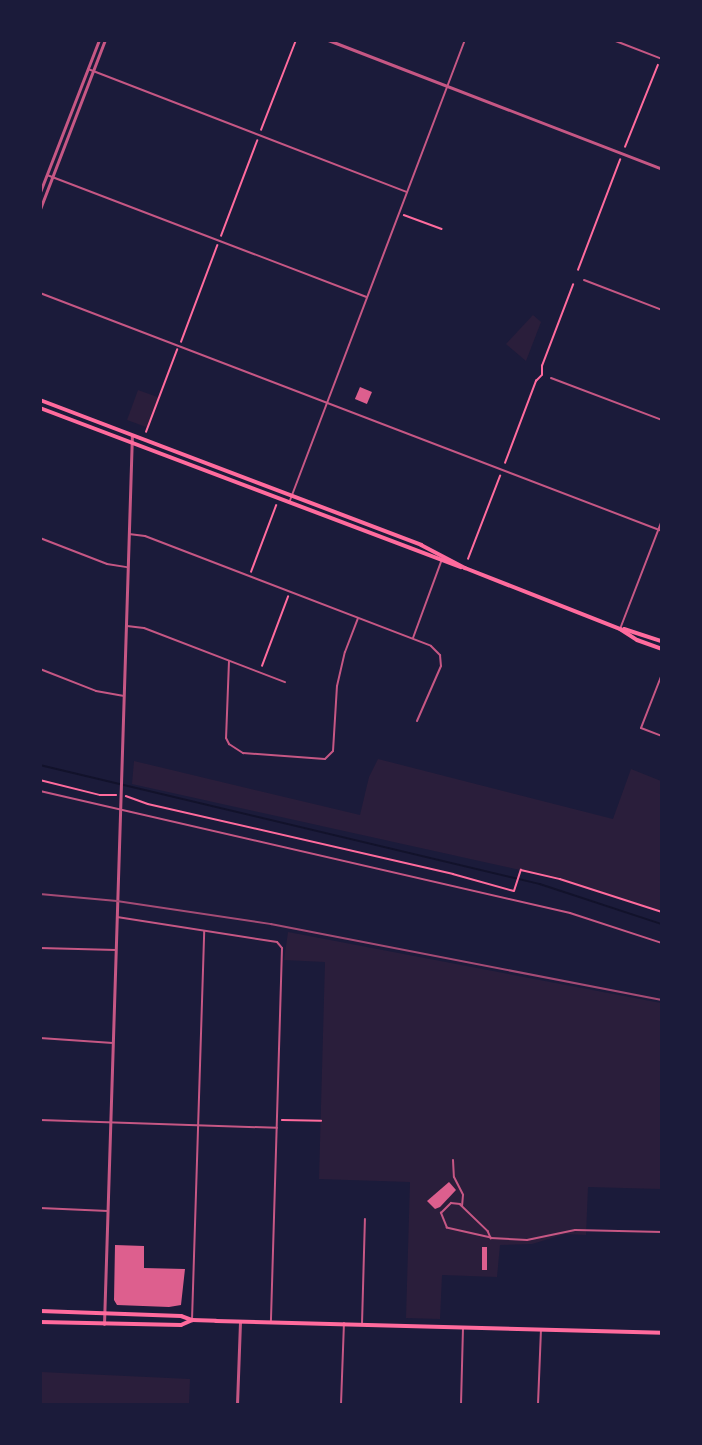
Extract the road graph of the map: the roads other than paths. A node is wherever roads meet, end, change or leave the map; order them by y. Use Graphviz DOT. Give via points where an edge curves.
graph roads {
  1 [pos="99,40"];
  2 [pos="105,40"];
  3 [pos="328,40"];
  4 [pos="465,40"];
  5 [pos="613,40"];
  6 [pos="662,59"];
  7 [pos="88,69"];
  8 [pos="93,71"];
  9 [pos="448,87"];
  10 [pos="662,169"];
  11 [pos="47,175"];
  12 [pos="53,177"];
  13 [pos="40,192"];
  14 [pos="407,192"];
  15 [pos="40,209"];
  16 [pos="584,280"];
  17 [pos="40,293"];
  18 [pos="367,297"];
  19 [pos="662,310"];
  20 [pos="550,378"];
  21 [pos="40,400"];
  22 [pos="327,402"];
  23 [pos="40,408"];
  24 [pos="87,417"];
  25 [pos="662,420"];
  26 [pos="84,425"];
  27 [pos="132,435"];
  28 [pos="131,443"];
  29 [pos="291,495"];
  30 [pos="289,503"];
  31 [pos="662,520"];
  32 [pos="660,530"];
  33 [pos="129,534"];
  34 [pos="40,538"];
  35 [pos="444,555"];
  36 [pos="442,561"];
  37 [pos="128,567"];
  38 [pos="465,568"];
  39 [pos="358,618"];
  40 [pos="126,626"];
  41 [pos="620,629"];
  42 [pos="413,638"];
  43 [pos="662,641"];
  44 [pos="662,649"];
  45 [pos="230,661"];
  46 [pos="40,669"];
  47 [pos="662,674"];
  48 [pos="285,682"];
  49 [pos="123,696"];
  50 [pos="417,721"];
  51 [pos="662,736"];
  52 [pos="40,792"];
  53 [pos="120,811"];
  54 [pos="117,917"];
  55 [pos="204,931"];
  56 [pos="662,943"];
  57 [pos="40,948"];
  58 [pos="116,950"];
  59 [pos="40,1038"];
  60 [pos="113,1043"];
  61 [pos="40,1120"];
  62 [pos="110,1122"];
  63 [pos="198,1126"];
  64 [pos="277,1128"];
  65 [pos="453,1160"];
  66 [pos="462,1206"];
  67 [pos="40,1209"];
  68 [pos="108,1211"];
  69 [pos="365,1219"];
  70 [pos="662,1232"];
  71 [pos="491,1238"];
  72 [pos="40,1311"];
  73 [pos="105,1314"];
  74 [pos="192,1320"];
  75 [pos="240,1321"];
  76 [pos="40,1322"];
  77 [pos="271,1322"];
  78 [pos="344,1323"];
  79 [pos="104,1324"];
  80 [pos="362,1324"];
  81 [pos="463,1327"];
  82 [pos="541,1329"];
  83 [pos="662,1333"];
  84 [pos="237,1404"];
  85 [pos="342,1404"];
  86 [pos="461,1404"];
  87 [pos="538,1404"];
  1 -- 7 [label="street"];
  2 -- 8 [label="street"];
  3 -- 9 [label="street"];
  4 -- 9 [label="street"];
  5 -- 6 [label="street"];
  7 -- 8 [label="street"];
  7 -- 11 [label="street"];
  8 -- 12 [label="street"];
  8 -- 14 [label="street"];
  9 -- 10 [label="street"];
  9 -- 14 [label="street"];
  11 -- 12 [label="street"];
  11 -- 13 [label="street"];
  12 -- 15 [label="street"];
  12 -- 18 [label="street"];
  14 -- 18 [label="street"];
  16 -- 19 [label="street"];
  17 -- 22 [label="street"];
  18 -- 22 [label="street"];
  20 -- 25 [label="street"];
  21 -- 24 [label="main road"];
  22 -- 29 [label="street"];
  22 -- 32 [label="street"];
  23 -- 26 [label="main road"];
  24 -- 26 [label="main road"];
  24 -- 27 [label="main road"];
  26 -- 28 [label="main road"];
  27 -- 28 [label="street"];
  27 -- 29 [label="main road"];
  28 -- 30 [label="main road"];
  28 -- 33 [label="street"];
  29 -- 30 [label="street"];
  29 -- 35 [label="main road"];
  30 -- 36 [label="main road"];
  31 -- 32 [label="street"];
  32 -- 41 [label="street"];
  33 -- 37 [label="street"];
  33 -- 39 [label="street" via="144,536"];
  34 -- 37 [label="street" via="108,564"];
  35 -- 36 [label="street"];
  35 -- 38 [label="main road"];
  36 -- 38 [label="main road"];
  36 -- 42 [label="street"];
  37 -- 40 [label="street"];
  38 -- 41 [label="main road"];
  39 -- 42 [label="street"];
  39 -- 45 [label="street" via="337,686 333,751 325,759 243,753 229,744 226,738"];
  40 -- 45 [label="street" via="144,628"];
  40 -- 49 [label="street"];
  41 -- 43 [label="main road"];
  41 -- 44 [label="main road"];
  42 -- 50 [label="street" via="431,646 441,660 439,674"];
  45 -- 48 [label="street"];
  46 -- 49 [label="street" via="96,692"];
  47 -- 51 [label="street" via="641,728"];
  49 -- 53 [label="street"];
  52 -- 53 [label="street"];
  53 -- 54 [label="street"];
  53 -- 56 [label="street" via="570,913"];
  54 -- 55 [label="street"];
  54 -- 58 [label="street"];
  55 -- 63 [label="street"];
  55 -- 64 [label="street" via="277,942 283,950"];
  57 -- 58 [label="street"];
  58 -- 60 [label="street"];
  59 -- 60 [label="street"];
  60 -- 62 [label="street"];
  61 -- 62 [label="street"];
  62 -- 63 [label="street"];
  62 -- 68 [label="street"];
  63 -- 64 [label="street"];
  63 -- 74 [label="street"];
  64 -- 77 [label="street"];
  65 -- 66 [label="street" via="454,1177 463,1195"];
  66 -- 71 [label="lane"];
  66 -- 71 [label="lane" via="453,1202 442,1211 447,1228"];
  67 -- 68 [label="street"];
  68 -- 73 [label="street"];
  69 -- 80 [label="street"];
  70 -- 71 [label="street" via="575,1230 527,1240"];
  72 -- 73 [label="main road"];
  73 -- 74 [label="main road" via="181,1316"];
  73 -- 79 [label="street"];
  74 -- 75 [label="main road"];
  74 -- 79 [label="main road" via="181,1325"];
  75 -- 77 [label="main road"];
  75 -- 84 [label="street"];
  76 -- 79 [label="main road"];
  77 -- 78 [label="main road"];
  78 -- 80 [label="main road"];
  78 -- 85 [label="street"];
  80 -- 81 [label="main road"];
  81 -- 82 [label="main road"];
  81 -- 86 [label="street"];
  82 -- 83 [label="main road"];
  82 -- 87 [label="street"];
}
